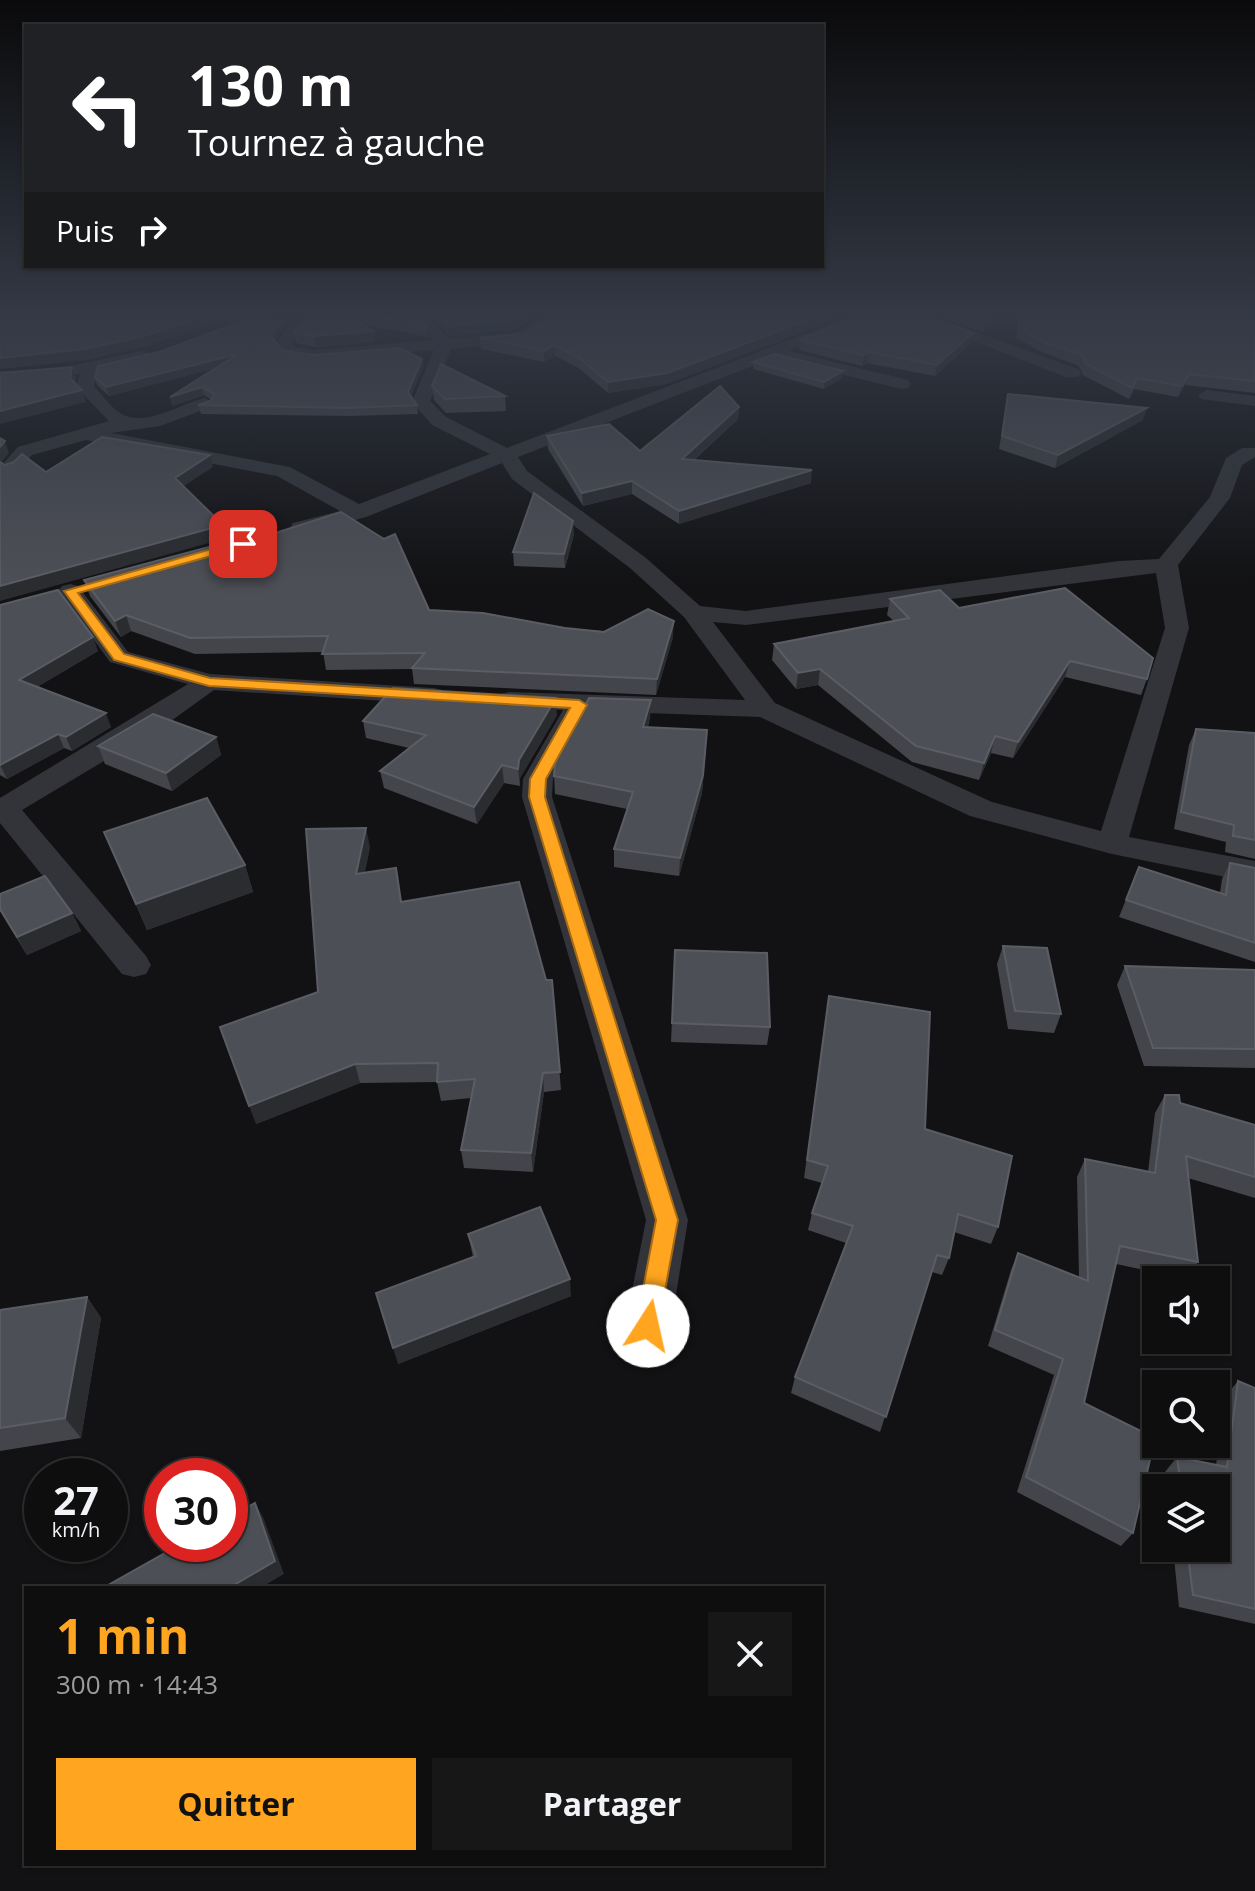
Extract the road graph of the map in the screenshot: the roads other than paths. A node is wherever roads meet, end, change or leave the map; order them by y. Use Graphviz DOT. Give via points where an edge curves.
graph roads {
  1 [pos="101,404"];
  2 [pos="202,404"];
  3 [pos="423,404"];
  4 [pos="637,404"];
  5 [pos="124,423"];
  6 [pos="87,434"];
  7 [pos="1249,452"];
  8 [pos="507,455"];
  9 [pos="9,468"];
  10 [pos="358,512"];
  11 [pos="282,533"];
  12 [pos="1166,565"];
  13 [pos="71,591"];
  14 [pos="693,612"];
  15 [pos="209,682"];
  16 [pos="456,697"];
  17 [pos="487,699"];
  18 [pos="579,705"];
  19 [pos="765,709"];
  20 [pos="3,810"];
  21 [pos="1112,844"];
  22 [pos="1255,872"];
  23 [pos="134,965"];
  24 [pos="648,1326"];
  1 -- 5 [label="street"];
  2 -- 5 [label="street" via="153,422"];
  3 -- 8 [label="street" via="439,421"];
  4 -- 8 [label="street"];
  5 -- 6 [label="street"];
  6 -- 9 [label="street" via="19,447"];
  6 -- 10 [label="street" via="283,471"];
  7 -- 12 [label="street" via="1233,462 1220,498"];
  8 -- 10 [label="street"];
  8 -- 14 [label="street" via="519,475 638,563"];
  10 -- 11 [label="street"];
  12 -- 14 [label="street" via="746,618"];
  12 -- 21 [label="street" via="1177,628"];
  13 -- 15 [label="street" via="119,657"];
  14 -- 19 [label="street"];
  15 -- 16 [label="street"];
  15 -- 20 [label="street"];
  17 -- 18 [label="street"];
  18 -- 19 [label="street"];
  18 -- 24 [label="street" via="538,779 537,797 667,1220"];
  19 -- 21 [label="street" via="981,809"];
  20 -- 23 [label="street"];
  21 -- 22 [label="street"];
}
